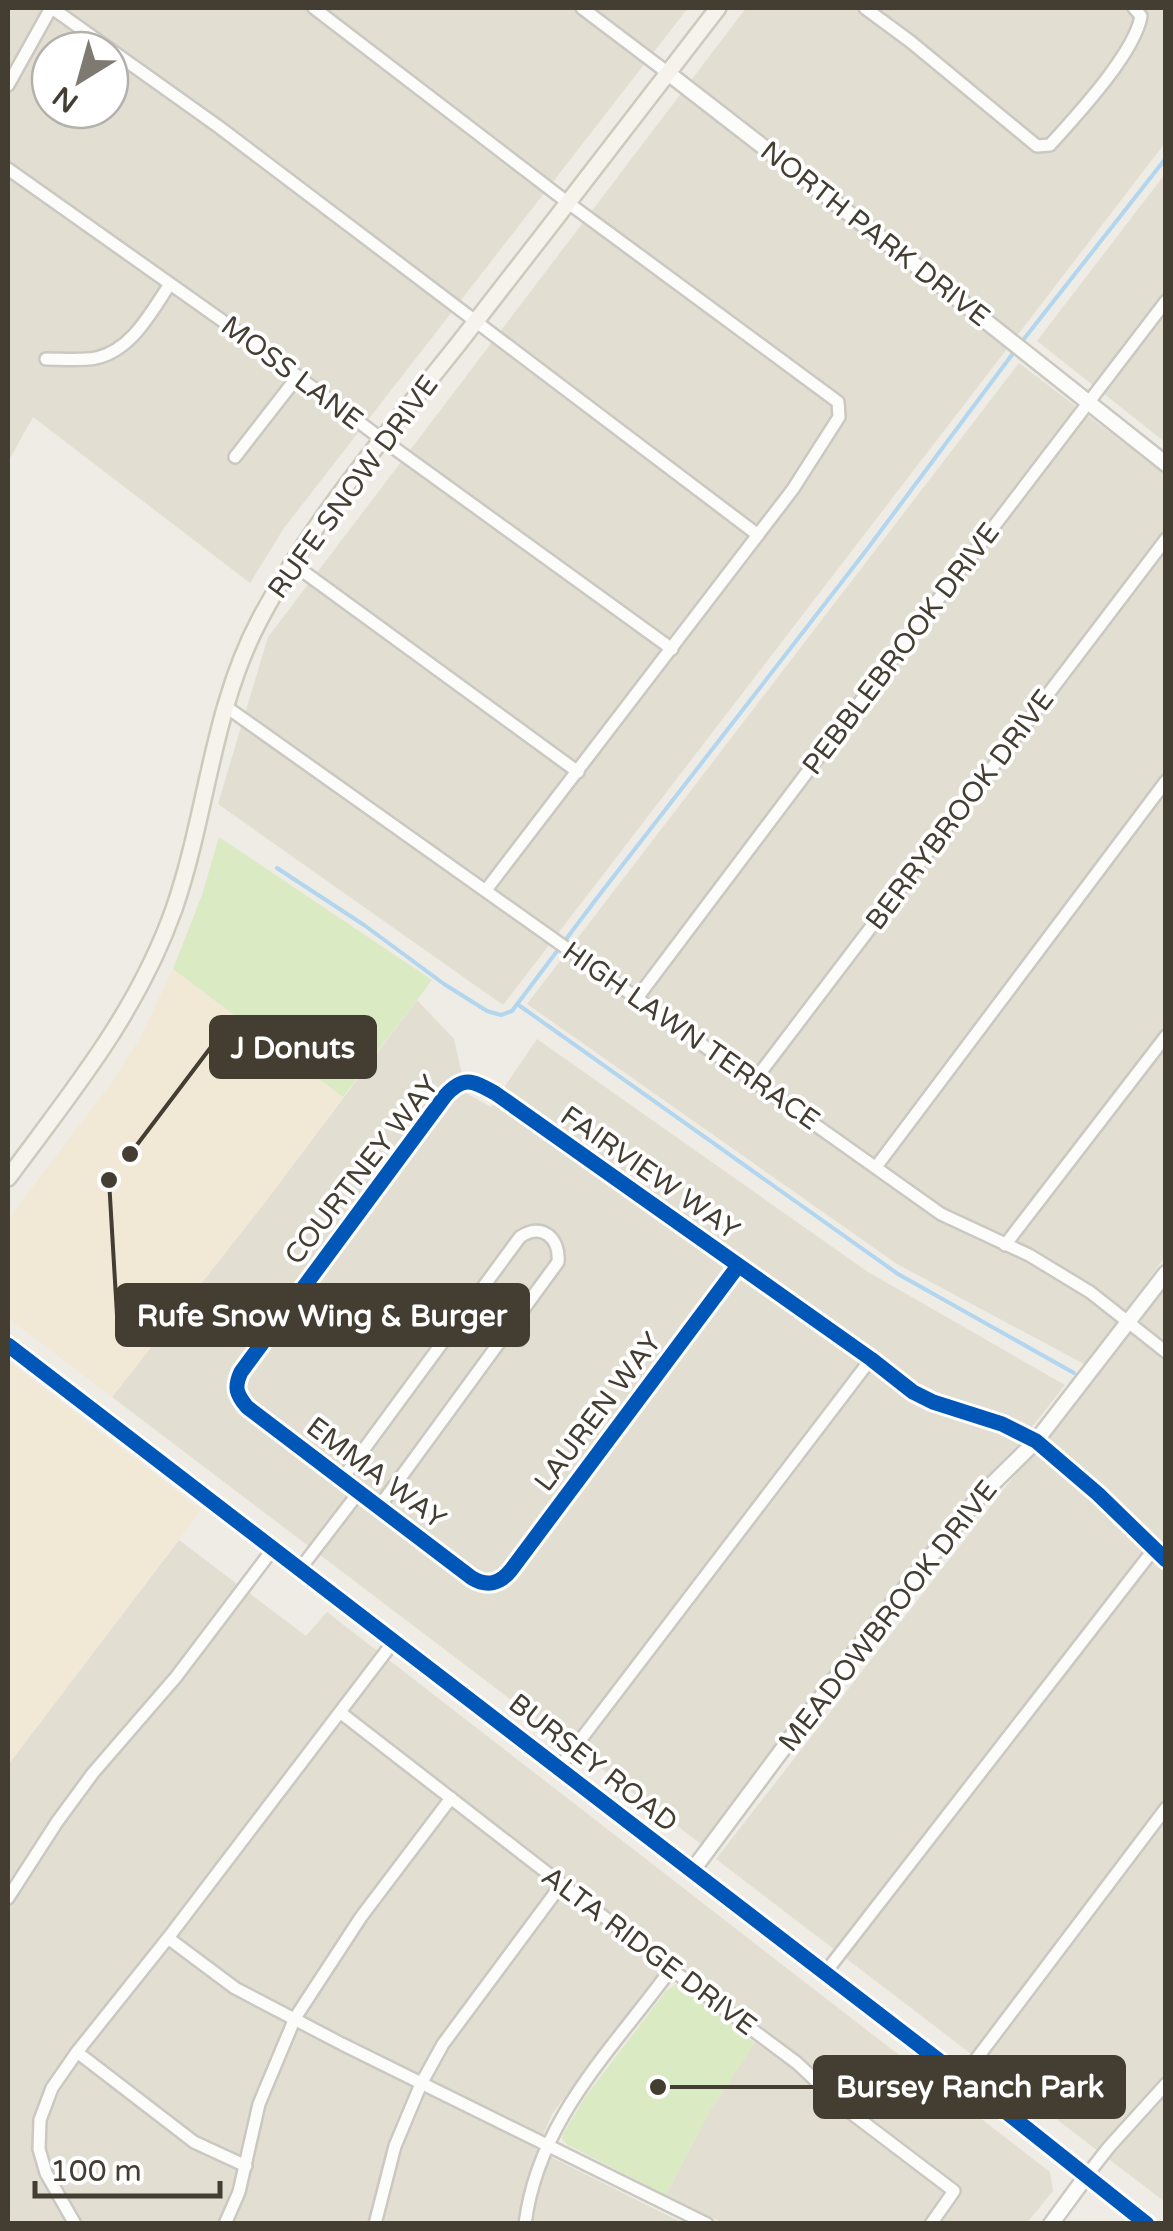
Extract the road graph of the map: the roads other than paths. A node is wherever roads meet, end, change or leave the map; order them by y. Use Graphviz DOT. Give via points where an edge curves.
graph roads {
  1 [pos="52,8"];
  2 [pos="314,8"];
  3 [pos="582,8"];
  4 [pos="718,8"];
  5 [pos="864,8"];
  6 [pos="1134,8"];
  7 [pos="668,73"];
  8 [pos="8,85"];
  9 [pos="8,168"];
  10 [pos="567,202"];
  11 [pos="170,284"];
  12 [pos="1166,301"];
  13 [pos="476,322"];
  14 [pos="46,359"];
  15 [pos="298,376"];
  16 [pos="1088,402"];
  17 [pos="382,440"];
  18 [pos="235,456"];
  19 [pos="1166,464"];
  20 [pos="758,535"];
  21 [pos="1166,540"];
  22 [pos="293,564"];
  23 [pos="672,649"];
  24 [pos="225,706"];
  25 [pos="578,772"];
  26 [pos="1166,782"];
  27 [pos="486,890"];
  28 [pos="637,998"];
  29 [pos="1166,1036"];
  30 [pos="754,1081"];
  31 [pos="464,1082"];
  32 [pos="876,1167"];
  33 [pos="8,1178"];
  34 [pos="1005,1244"];
  35 [pos="738,1266"];
  36 [pos="1166,1273"];
  37 [pos="1128,1323"];
  38 [pos="8,1345"];
  39 [pos="1166,1352"];
  40 [pos="871,1359"];
  41 [pos="236,1390"];
  42 [pos="1036,1440"];
  43 [pos="342,1479"];
  44 [pos="359,1492"];
  45 [pos="379,1506"];
  46 [pos="273,1548"];
  47 [pos="1154,1549"];
  48 [pos="1166,1560"];
  49 [pos="300,1569"];
  50 [pos="494,1583"];
  51 [pos="394,1641"];
  52 [pos="341,1714"];
  53 [pos="559,1768"];
  54 [pos="450,1798"];
  55 [pos="1166,1808"];
  56 [pos="692,1871"];
  57 [pos="561,1885"];
  58 [pos="8,1898"];
  59 [pos="168,1938"];
  60 [pos="671,1969"];
  61 [pos="825,1973"];
  62 [pos="295,2018"];
  63 [pos="77,2052"];
  64 [pos="962,2078"];
  65 [pos="421,2084"];
  66 [pos="1166,2084"];
  67 [pos="547,2143"];
  68 [pos="246,2166"];
  69 [pos="1087,2175"];
  70 [pos="75,2224"];
  71 [pos="225,2224"];
  72 [pos="374,2224"];
  73 [pos="525,2224"];
  74 [pos="707,2224"];
  75 [pos="930,2224"];
  76 [pos="1051,2224"];
  77 [pos="1147,2224"];
  1 -- 8 [label="street"];
  1 -- 13 [label="street"];
  2 -- 10 [label="street"];
  3 -- 7 [label="street, NORTH PARK DRIVE"];
  4 -- 7 [label="main road, RUFE SNOW DRIVE"];
  5 -- 6 [label="street" via="1037,146 1050,145 1127,48 1140,24"];
  7 -- 10 [label="main road, RUFE SNOW DRIVE"];
  7 -- 16 [label="street, NORTH PARK DRIVE"];
  9 -- 11 [label="street, MOSS LANE"];
  10 -- 13 [label="main road, RUFE SNOW DRIVE"];
  10 -- 20 [label="street" via="838,402 832,430"];
  11 -- 14 [label="street" via="122,345 93,359"];
  11 -- 15 [label="street, MOSS LANE"];
  12 -- 16 [label="street, PEBBLEBROOK DRIVE"];
  13 -- 17 [label="main road, RUFE SNOW DRIVE"];
  13 -- 20 [label="street"];
  15 -- 17 [label="street, MOSS LANE"];
  15 -- 18 [label="street"];
  16 -- 19 [label="street, NORTH PARK DRIVE"];
  16 -- 28 [label="street, PEBBLEBROOK DRIVE"];
  17 -- 22 [label="main road, RUFE SNOW DRIVE"];
  17 -- 23 [label="street, MOSS LANE"];
  20 -- 23 [label="street"];
  21 -- 30 [label="street, BERRYBROOK DRIVE"];
  22 -- 24 [label="main road, RUFE SNOW DRIVE" via="258,622"];
  22 -- 25 [label="street"];
  23 -- 25 [label="street"];
  24 -- 27 [label="street, HIGH LAWN TERRACE"];
  24 -- 33 [label="main road, RUFE SNOW DRIVE" via="190,855 155,956 102,1051"];
  25 -- 27 [label="street"];
  26 -- 32 [label="street"];
  27 -- 28 [label="street, HIGH LAWN TERRACE"];
  28 -- 30 [label="street, HIGH LAWN TERRACE"];
  29 -- 34 [label="street"];
  30 -- 32 [label="street, HIGH LAWN TERRACE"];
  31 -- 35 [label="street, FAIRVIEW WAY" via="495,1093"];
  31 -- 41 [label="street, COURTNEY WAY" via="434,1111 241,1372"];
  32 -- 34 [label="street, HIGH LAWN TERRACE" via="940,1214"];
  34 -- 37 [label="street, HIGH LAWN TERRACE" via="1090,1292"];
  35 -- 40 [label="street, FAIRVIEW WAY"];
  35 -- 50 [label="street, LAUREN WAY" via="511,1570"];
  36 -- 37 [label="street, MEADOWBROOK DRIVE"];
  37 -- 39 [label="street, HIGH LAWN TERRACE"];
  37 -- 42 [label="street, MEADOWBROOK DRIVE"];
  38 -- 46 [label="street, BURSEY ROAD"];
  40 -- 42 [label="street, FAIRVIEW WAY" via="933,1402"];
  40 -- 53 [label="street"];
  41 -- 43 [label="street, EMMA WAY" via="247,1407"];
  42 -- 47 [label="street, FAIRVIEW WAY"];
  42 -- 56 [label="street, MEADOWBROOK DRIVE" via="978,1498 870,1632"];
  43 -- 44 [label="street, EMMA WAY"];
  43 -- 45 [label="street" via="520,1236 537,1230 548,1235 558,1262"];
  44 -- 45 [label="street, EMMA WAY"];
  44 -- 49 [label="street"];
  45 -- 50 [label="street, EMMA WAY" via="472,1578"];
  46 -- 49 [label="street, BURSEY ROAD"];
  46 -- 58 [label="street" via="176,1678 93,1773"];
  47 -- 48 [label="street, FAIRVIEW WAY"];
  47 -- 61 [label="street"];
  49 -- 51 [label="street, BURSEY ROAD"];
  51 -- 52 [label="street"];
  51 -- 53 [label="street, BURSEY ROAD"];
  52 -- 54 [label="street, ALTA RIDGE DRIVE"];
  52 -- 59 [label="street"];
  53 -- 56 [label="street, BURSEY ROAD"];
  54 -- 57 [label="street, ALTA RIDGE DRIVE"];
  54 -- 62 [label="street"];
  55 -- 64 [label="street"];
  56 -- 61 [label="street, BURSEY ROAD"];
  57 -- 60 [label="street, ALTA RIDGE DRIVE"];
  57 -- 65 [label="street" via="443,2044"];
  59 -- 62 [label="street" via="235,1988"];
  59 -- 63 [label="street"];
  60 -- 67 [label="street"];
  60 -- 75 [label="street, ALTA RIDGE DRIVE" via="954,2192"];
  61 -- 64 [label="street, BURSEY ROAD"];
  62 -- 65 [label="street"];
  62 -- 68 [label="street" via="259,2104"];
  63 -- 68 [label="street" via="194,2142"];
  63 -- 70 [label="street" via="45,2104 39,2148"];
  64 -- 69 [label="street, BURSEY ROAD"];
  65 -- 67 [label="street"];
  65 -- 72 [label="street"];
  66 -- 69 [label="street"];
  67 -- 73 [label="street"];
  67 -- 74 [label="street"];
  68 -- 71 [label="street"];
  69 -- 76 [label="street"];
  69 -- 77 [label="street, BURSEY ROAD"];
}
